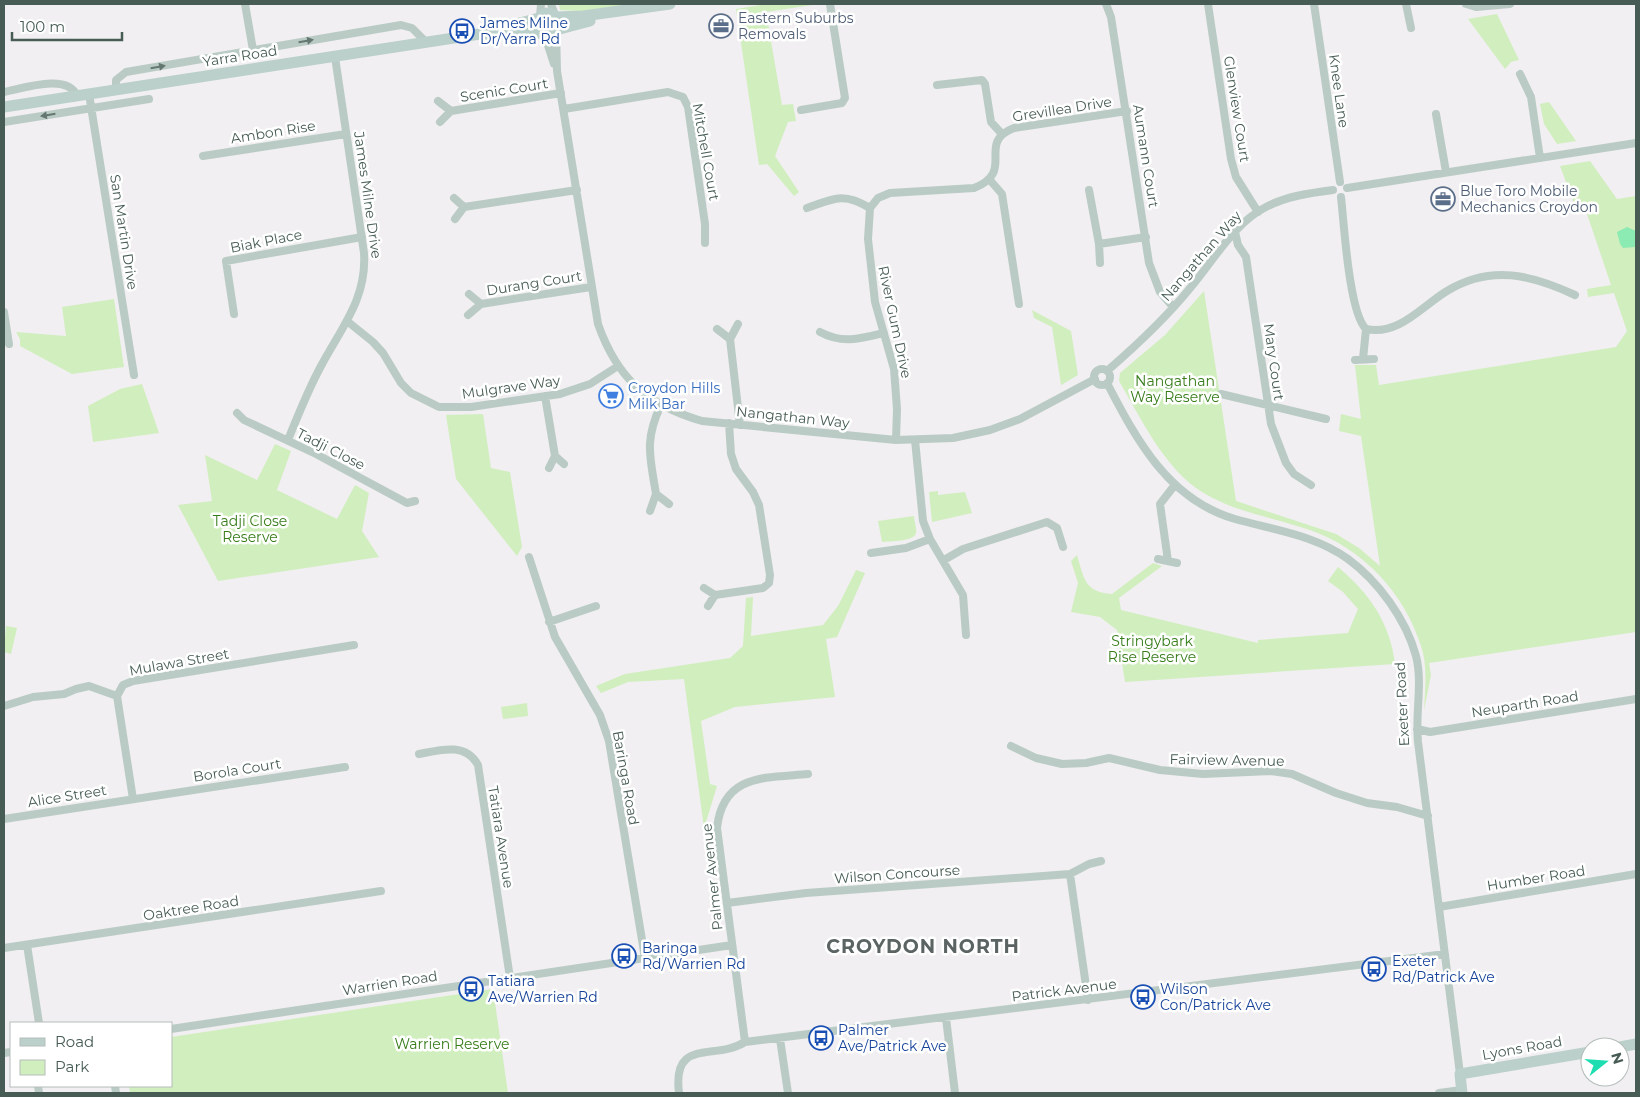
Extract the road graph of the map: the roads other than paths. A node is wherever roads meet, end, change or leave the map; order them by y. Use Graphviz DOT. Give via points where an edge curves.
graph roads {
  1 [pos="246,4"];
  2 [pos="541,4"];
  3 [pos="550,4"];
  4 [pos="670,4"];
  5 [pos="830,4"];
  6 [pos="1106,4"];
  7 [pos="1208,4"];
  8 [pos="1314,4"];
  9 [pos="1406,4"];
  10 [pos="1466,4"];
  11 [pos="1510,4"];
  12 [pos="640,9"];
  13 [pos="555,16"];
  14 [pos="539,18"];
  15 [pos="1411,28"];
  16 [pos="550,31"];
  17 [pos="480,34"];
  18 [pos="426,42"];
  19 [pos="253,50"];
  20 [pos="335,56"];
  21 [pos="557,71"];
  22 [pos="1520,74"];
  23 [pos="937,85"];
  24 [pos="116,89"];
  25 [pos="4,92"];
  26 [pos="561,93"];
  27 [pos="83,95"];
  28 [pos="149,100"];
  29 [pos="438,101"];
  30 [pos="4,107"];
  31 [pos="91,108"];
  32 [pos="564,108"];
  33 [pos="451,110"];
  34 [pos="801,110"];
  35 [pos="1127,112"];
  36 [pos="1436,114"];
  37 [pos="4,122"];
  38 [pos="440,122"];
  39 [pos="346,134"];
  40 [pos="1001,134"];
  41 [pos="1636,143"];
  42 [pos="203,156"];
  43 [pos="1540,158"];
  44 [pos="1446,172"];
  45 [pos="989,179"];
  46 [pos="1340,182"];
  47 [pos="1347,188"];
  48 [pos="577,190"];
  49 [pos="1089,190"];
  50 [pos="1333,190"];
  51 [pos="1341,196"];
  52 [pos="454,198"];
  53 [pos="464,207"];
  54 [pos="807,208"];
  55 [pos="870,208"];
  56 [pos="1258,212"];
  57 [pos="455,219"];
  58 [pos="1235,232"];
  59 [pos="1146,237"];
  60 [pos="362,238"];
  61 [pos="705,243"];
  62 [pos="1099,244"];
  63 [pos="1100,263"];
  64 [pos="591,286"];
  65 [pos="469,294"];
  66 [pos="1575,294"];
  67 [pos="480,304"];
  68 [pos="1019,304"];
  69 [pos="1174,307"];
  70 [pos="4,312"];
  71 [pos="234,314"];
  72 [pos="468,315"];
  73 [pos="347,321"];
  74 [pos="738,324"];
  75 [pos="717,329"];
  76 [pos="1366,329"];
  77 [pos="820,332"];
  78 [pos="884,333"];
  79 [pos="730,339"];
  80 [pos="9,344"];
  81 [pos="1374,359"];
  82 [pos="618,366"];
  83 [pos="1107,371"];
  84 [pos="134,374"];
  85 [pos="1095,379"];
  86 [pos="1107,383"];
  87 [pos="1221,394"];
  88 [pos="545,396"];
  89 [pos="661,405"];
  90 [pos="1268,405"];
  91 [pos="237,413"];
  92 [pos="1326,419"];
  93 [pos="729,423"];
  94 [pos="740,425"];
  95 [pos="288,440"];
  96 [pos="896,440"];
  97 [pos="915,440"];
  98 [pos="555,456"];
  99 [pos="564,464"];
  100 [pos="550,468"];
  101 [pos="1311,485"];
  102 [pos="1174,486"];
  103 [pos="656,494"];
  104 [pos="415,501"];
  105 [pos="669,504"];
  106 [pos="650,511"];
  107 [pos="930,538"];
  108 [pos="1063,546"];
  109 [pos="871,553"];
  110 [pos="529,557"];
  111 [pos="1158,559"];
  112 [pos="944,560"];
  113 [pos="1168,561"];
  114 [pos="1177,563"];
  115 [pos="704,588"];
  116 [pos="715,595"];
  117 [pos="596,606"];
  118 [pos="708,606"];
  119 [pos="549,622"];
  120 [pos="966,635"];
  121 [pos="354,645"];
  122 [pos="118,696"];
  123 [pos="1636,699"];
  124 [pos="4,706"];
  125 [pos="1417,730"];
  126 [pos="1012,746"];
  127 [pos="419,754"];
  128 [pos="345,767"];
  129 [pos="808,774"];
  130 [pos="133,799"];
  131 [pos="1428,816"];
  132 [pos="4,819"];
  133 [pos="1101,861"];
  134 [pos="1070,874"];
  135 [pos="1636,874"];
  136 [pos="381,891"];
  137 [pos="727,903"];
  138 [pos="1439,907"];
  139 [pos="27,945"];
  140 [pos="732,945"];
  141 [pos="4,948"];
  142 [pos="1445,954"];
  143 [pos="644,958"];
  144 [pos="510,978"];
  145 [pos="1088,1000"];
  146 [pos="946,1018"];
  147 [pos="39,1022"];
  148 [pos="172,1029"];
  149 [pos="780,1039"];
  150 [pos="745,1042"];
  151 [pos="1580,1054"];
  152 [pos="1460,1074"];
  153 [pos="1462,1092"];
  154 [pos="679,1093"];
  155 [pos="788,1093"];
  156 [pos="955,1093"];
  157 [pos="1439,1093"];
  1 -- 19 [label="street"];
  2 -- 14 [label="street"];
  3 -- 13 [label="street"];
  4 -- 12 [label="main road, Yarra Road"];
  5 -- 34 [label="street" via="845,98 842,103"];
  6 -- 35 [label="street, Aumann Court"];
  7 -- 56 [label="street, Glenview Court" via="1231,159 1236,177"];
  8 -- 46 [label="street, Knee Lane"];
  9 -- 15 [label="street"];
  10 -- 11 [label="street" via="1476,7"];
  12 -- 13 [label="main road, Yarra Road"];
  12 -- 16 [label="main road, Yarra Road"];
  13 -- 14 [label="main road" via="545,13"];
  13 -- 16 [label="main road" via="558,22"];
  14 -- 16 [label="main road" via="538,28"];
  14 -- 17 [label="main road, Yarra Road"];
  16 -- 17 [label="main road, Yarra Road"];
  16 -- 21 [label="street, Nangathan Way"];
  16 -- 21 [label="street, Nangathan Way"];
  17 -- 18 [label="main road, Yarra Road"];
  19 -- 18 [label="street, one-way" via="401,25 412,28"];
  18 -- 20 [label="main road, Yarra Road"];
  24 -- 19 [label="street, one-way" via="116,80 126,72"];
  20 -- 24 [label="main road, Yarra Road"];
  20 -- 39 [label="street, James Milne Drive"];
  21 -- 26 [label="street, Nangathan Way"];
  22 -- 43 [label="street" via="1531,97"];
  23 -- 40 [label="street" via="982,80 991,122"];
  24 -- 27 [label="main road, Yarra Road"];
  25 -- 27 [label="street" via="61,82"];
  26 -- 32 [label="street, Nangathan Way"];
  26 -- 33 [label="street, Scenic Court"];
  27 -- 30 [label="main road, Yarra Road"];
  27 -- 31 [label="street, San Martin Drive"];
  28 -- 31 [label="street"];
  29 -- 33 [label="street, Scenic Court"];
  31 -- 37 [label="street, one-way"];
  31 -- 84 [label="street, San Martin Drive"];
  32 -- 48 [label="street, Nangathan Way"];
  32 -- 61 [label="street, Mitchell Court" via="668,92 683,97 688,107 704,214"];
  33 -- 38 [label="street, Scenic Court"];
  35 -- 40 [label="street, Grevillea Drive" via="1014,128"];
  35 -- 59 [label="street, Aumann Court"];
  36 -- 44 [label="street"];
  39 -- 42 [label="street, Ambon Rise"];
  39 -- 60 [label="street, James Milne Drive"];
  40 -- 45 [label="street" via="995,147 994,174"];
  41 -- 43 [label="street"];
  43 -- 44 [label="street"];
  44 -- 47 [label="street"];
  45 -- 55 [label="street" via="974,188 890,193 878,198"];
  45 -- 68 [label="street" via="1002,194"];
  46 -- 47 [label="street"];
  46 -- 50 [label="street" via="1334,185"];
  47 -- 51 [label="street"];
  48 -- 53 [label="street"];
  48 -- 64 [label="street, Nangathan Way"];
  49 -- 62 [label="street"];
  50 -- 51 [label="street" via="1334,194"];
  50 -- 56 [label="street, Nangathan Way" via="1284,200"];
  51 -- 76 [label="street" via="1353,292 1359,319"];
  52 -- 53 [label="street"];
  53 -- 57 [label="street"];
  54 -- 55 [label="street" via="850,197"];
  55 -- 78 [label="street, River Gum Drive" via="869,264"];
  56 -- 58 [label="street, Nangathan Way"];
  58 -- 69 [label="street, Nangathan Way"];
  58 -- 90 [label="street, Mary Court" via="1246,258"];
  59 -- 62 [label="street"];
  59 -- 69 [label="street, Aumann Court" via="1155,283"];
  60 -- 71 [label="street, Biak Place" via="230,258 226,261"];
  60 -- 73 [label="street, James Milne Drive" via="363,285"];
  62 -- 63 [label="street"];
  64 -- 67 [label="street, Durang Court"];
  64 -- 82 [label="street, Nangathan Way" via="598,324"];
  65 -- 67 [label="street, Durang Court"];
  66 -- 76 [label="street" via="1533,278 1487,276 1449,289 1411,318 1386,329"];
  67 -- 72 [label="street, Durang Court"];
  69 -- 83 [label="street, Nangathan Way"];
  70 -- 80 [label="street"];
  73 -- 88 [label="street, Mulgrave Way" via="383,353 411,393 438,407 471,407"];
  73 -- 95 [label="street, James Milne Drive" via="321,366"];
  74 -- 79 [label="street"];
  75 -- 79 [label="street"];
  76 -- 81 [label="street" via="1359,360"];
  77 -- 78 [label="street" via="842,341"];
  78 -- 96 [label="street, River Gum Drive" via="896,387"];
  79 -- 94 [label="street"];
  82 -- 88 [label="street, Mulgrave Way" via="582,387"];
  82 -- 89 [label="street, Nangathan Way" via="636,387"];
  83 -- 85 [label="street" via="1098,370"];
  83 -- 86 [label="street" via="1110,377"];
  85 -- 86 [label="street" via="1100,384"];
  85 -- 97 [label="street, Nangathan Way" via="1020,419 990,430 952,438"];
  86 -- 102 [label="street, Exeter Road" via="1151,456"];
  87 -- 90 [label="street"];
  88 -- 98 [label="street"];
  89 -- 93 [label="street, Nangathan Way" via="702,421"];
  89 -- 103 [label="street" via="649,439"];
  90 -- 92 [label="street"];
  90 -- 101 [label="street, Mary Court" via="1286,463 1294,474"];
  91 -- 95 [label="street, Tadji Close" via="244,420"];
  93 -- 94 [label="street, Nangathan Way"];
  93 -- 116 [label="street" via="731,454 736,469 759,505 770,575 769,583 763,588"];
  94 -- 96 [label="street, Nangathan Way"];
  95 -- 104 [label="street, Tadji Close" via="408,503"];
  96 -- 97 [label="street, Nangathan Way"];
  97 -- 107 [label="street" via="923,521"];
  98 -- 99 [label="street"];
  98 -- 100 [label="street"];
  102 -- 113 [label="street" via="1160,504"];
  102 -- 125 [label="street, Exeter Road" via="1218,514 1324,545 1368,575 1412,642 1418,670"];
  103 -- 105 [label="street"];
  103 -- 106 [label="street"];
  107 -- 109 [label="street" via="906,548"];
  107 -- 112 [label="street"];
  108 -- 112 [label="street" via="1057,528 1051,523 1042,523 963,548"];
  110 -- 119 [label="street, Baringa Road"];
  111 -- 113 [label="street"];
  112 -- 120 [label="street" via="963,595"];
  113 -- 114 [label="street"];
  115 -- 116 [label="street"];
  116 -- 118 [label="street"];
  117 -- 119 [label="street"];
  119 -- 143 [label="street, Baringa Road" via="600,715 609,741"];
  121 -- 122 [label="street, Mulawa Street" via="133,681 123,685"];
  122 -- 124 [label="street" via="89,686"];
  122 -- 130 [label="street"];
  123 -- 125 [label="street, Neuparth Road" via="1430,732"];
  125 -- 131 [label="street, Exeter Road"];
  126 -- 131 [label="street, Fairview Avenue" via="1036,758 1062,764 1109,758 1160,770 1203,774 1271,771 1292,774 1367,803"];
  127 -- 144 [label="street, Tatiara Avenue" via="456,749 466,752 478,766"];
  128 -- 130 [label="street, Borola Court"];
  129 -- 137 [label="street, Palmer Avenue" via="748,781 735,788 724,800 716,828"];
  130 -- 132 [label="street, Alice Street"];
  131 -- 138 [label="street, Exeter Road"];
  133 -- 134 [label="street, Wilson Concourse"];
  134 -- 137 [label="street, Wilson Concourse" via="806,893"];
  134 -- 145 [label="street"];
  135 -- 138 [label="street, Humber Road"];
  136 -- 139 [label="street, Oaktree Road"];
  137 -- 140 [label="street, Palmer Avenue"];
  138 -- 142 [label="street, Exeter Road"];
  139 -- 141 [label="street, Oaktree Road"];
  139 -- 147 [label="street"];
  140 -- 143 [label="street, Warrien Road"];
  140 -- 150 [label="street, Palmer Avenue"];
  142 -- 145 [label="street, Patrick Avenue"];
  142 -- 152 [label="street, Exeter Road"];
  143 -- 144 [label="street, Warrien Road"];
  144 -- 148 [label="street, Warrien Road"];
  145 -- 146 [label="street, Patrick Avenue"];
  146 -- 149 [label="street, Patrick Avenue"];
  146 -- 156 [label="street"];
  149 -- 150 [label="street, Patrick Avenue"];
  149 -- 155 [label="street"];
  150 -- 154 [label="street, Patrick Avenue" via="734,1047 695,1052 681,1065 677,1077"];
  151 -- 152 [label="main road, Lyons Road"];
  152 -- 153 [label="main road, Exeter Road"];
  153 -- 157 [label="street"];
}
